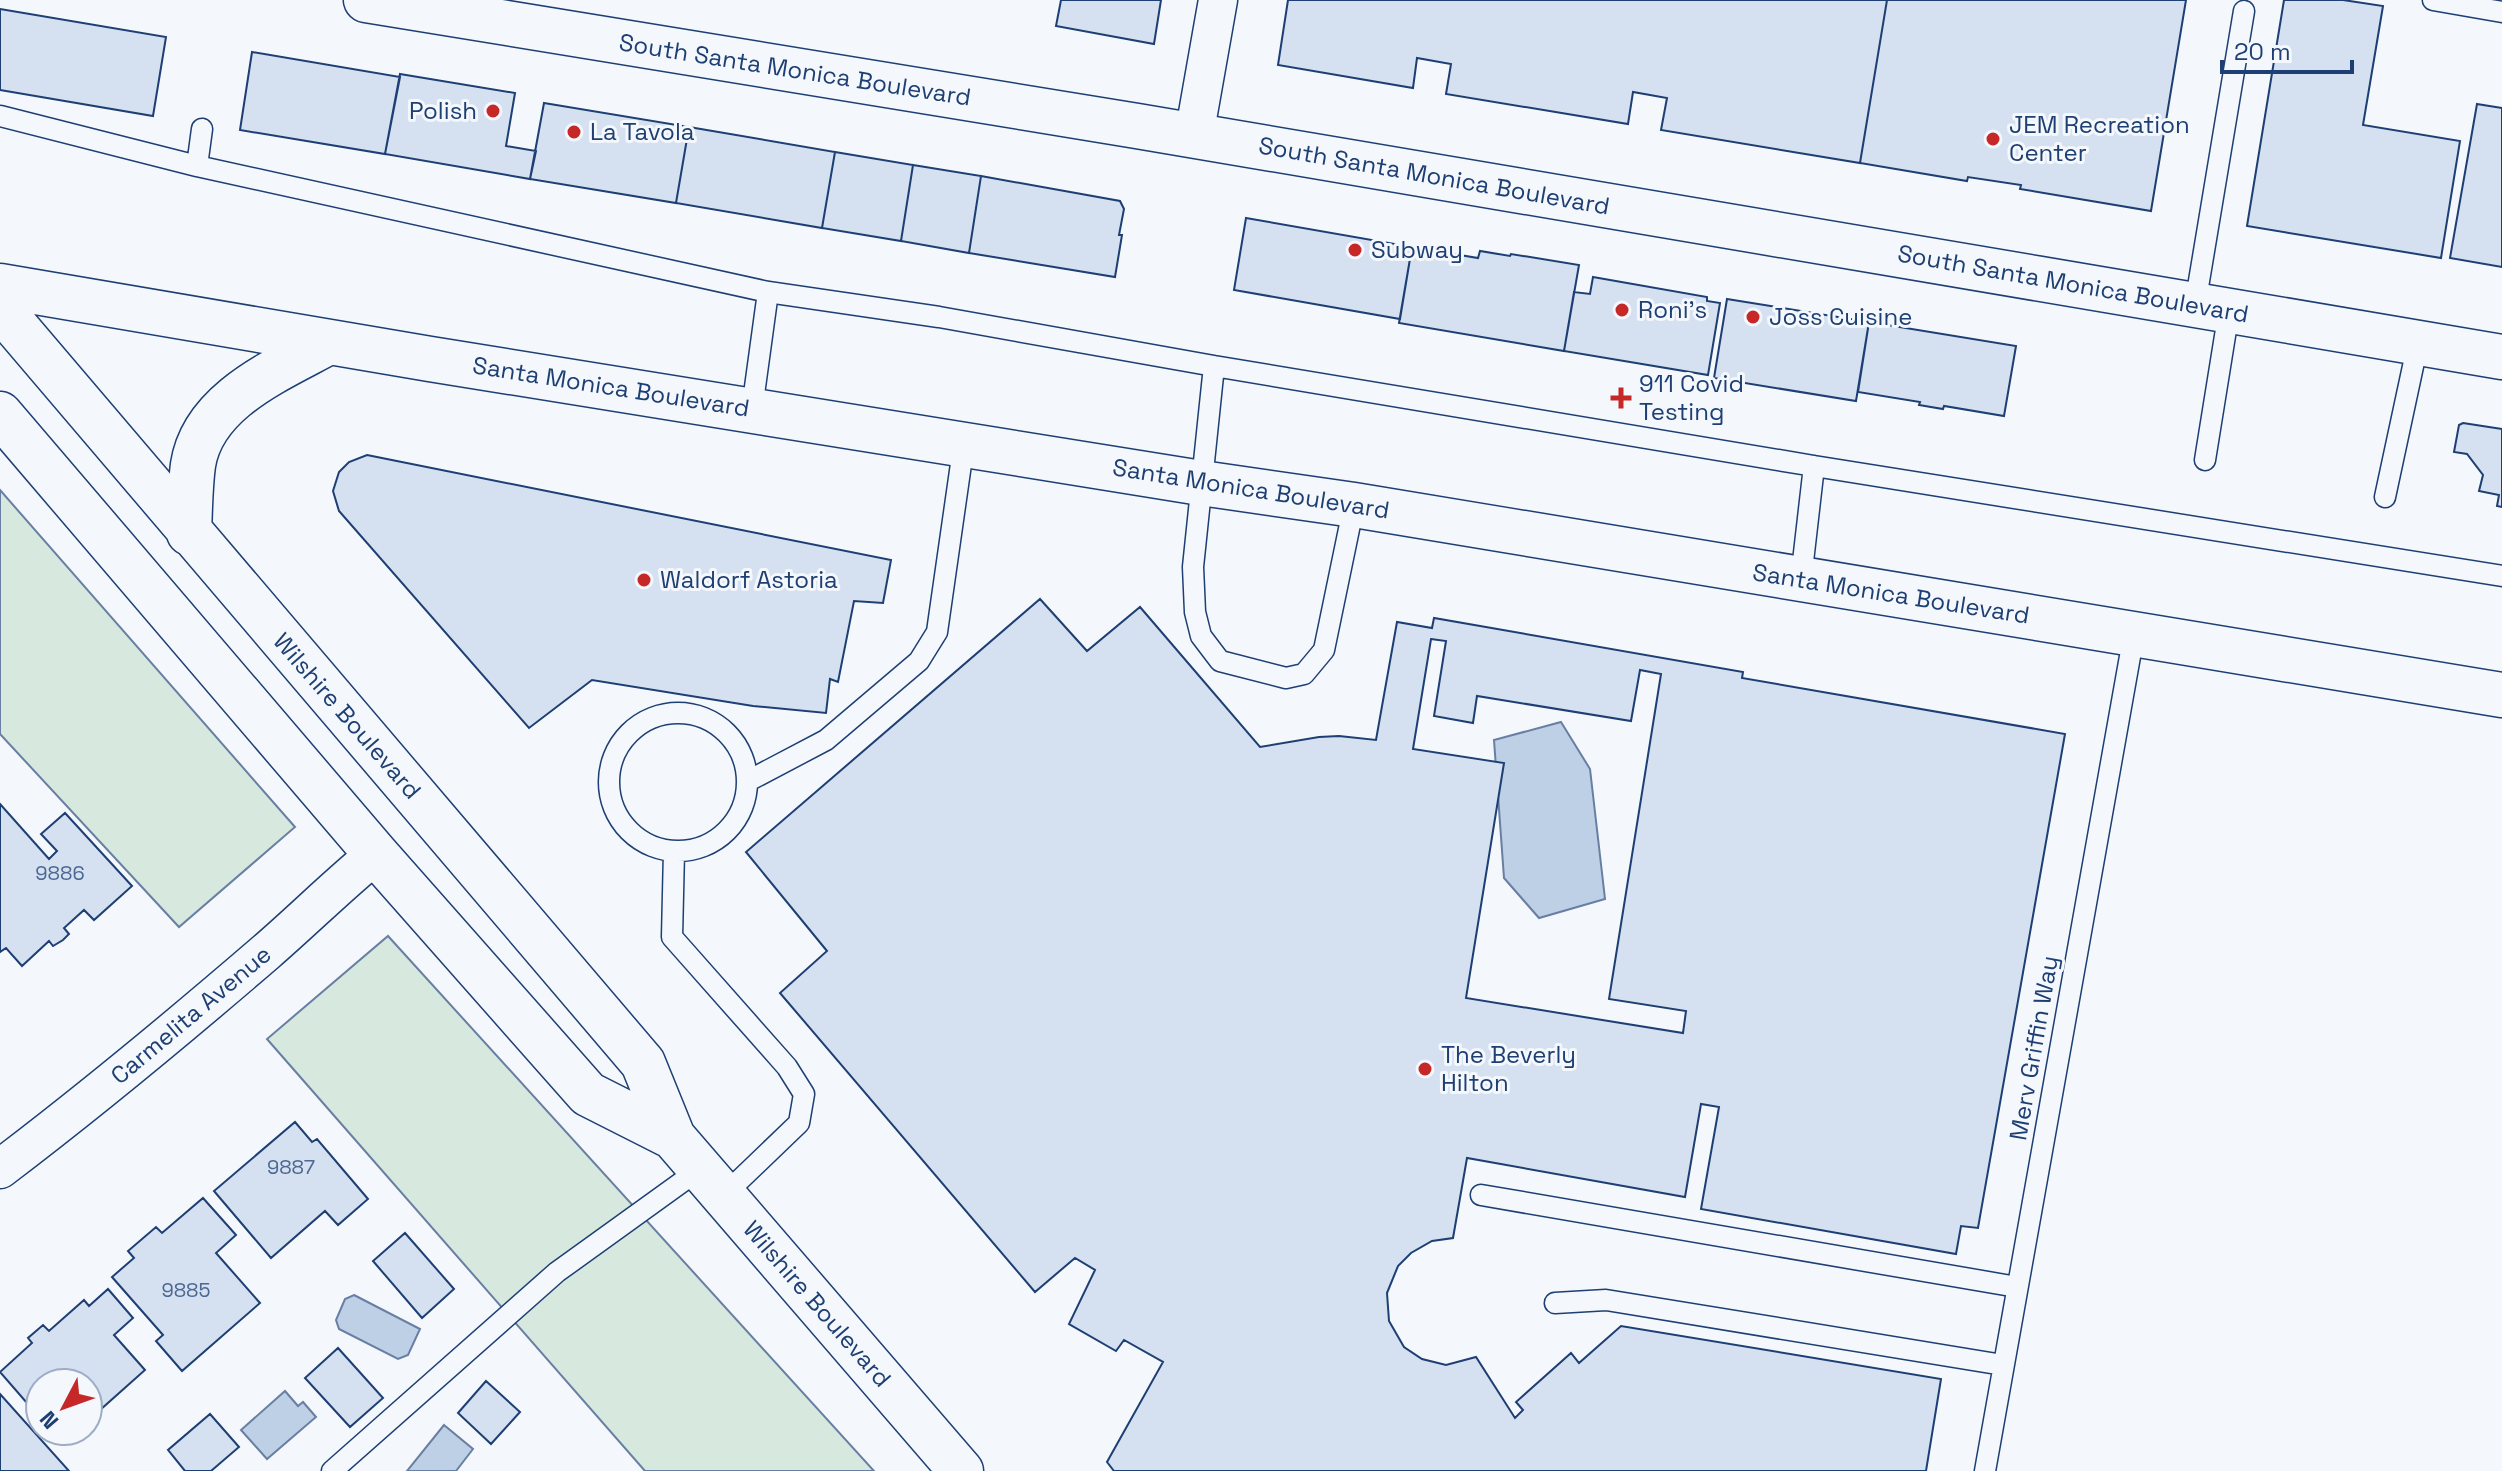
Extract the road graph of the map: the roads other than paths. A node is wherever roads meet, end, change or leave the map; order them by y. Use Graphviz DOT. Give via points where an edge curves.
graph roads {
  1 [pos="366,0"];
  2 [pos="1218,0"];
  3 [pos="2433,0"];
  4 [pos="2244,11"];
  5 [pos="2502,12"];
  6 [pos="0,116"];
  7 [pos="202,129"];
  8 [pos="1194,136"];
  9 [pos="197,166"];
  10 [pos="0,286"];
  11 [pos="768,292"];
  12 [pos="0,308"];
  13 [pos="2212,308"];
  14 [pos="329,342"];
  15 [pos="2418,343"];
  16 [pos="2502,357"];
  17 [pos="1214,366"];
  18 [pos="752,409"];
  19 [pos="0,414"];
  20 [pos="964,443"];
  21 [pos="2205,460"];
  22 [pos="1814,466"];
  23 [pos="1201,483"];
  24 [pos="2385,497"];
  25 [pos="1354,505"];
  26 [pos="189,533"];
  27 [pos="2502,576"];
  28 [pos="1801,579"];
  29 [pos="2134,634"];
  30 [pos="2502,695"];
  31 [pos="748,781"];
  32 [pos="674,851"];
  33 [pos="376,854"];
  34 [pos="699,1167"];
  35 [pos="0,1169"];
  36 [pos="1481,1195"];
  37 [pos="2017,1287"];
  38 [pos="1555,1303"];
  39 [pos="2003,1365"];
  40 [pos="332,1471"];
  41 [pos="961,1471"];
  42 [pos="1985,1471"];
  1 -- 8 [label="main road, South Santa Monica Boulevard"];
  2 -- 8 [label="street"];
  3 -- 5 [label="lane"];
  4 -- 13 [label="lane"];
  6 -- 9 [label="lane"];
  7 -- 9 [label="lane"];
  8 -- 13 [label="main road, South Santa Monica Boulevard"];
  9 -- 11 [label="lane"];
  10 -- 14 [label="main road, Santa Monica Boulevard"];
  11 -- 17 [label="lane"];
  11 -- 18 [label="lane"];
  12 -- 26 [label="main road, Wilshire Boulevard"];
  13 -- 15 [label="main road, South Santa Monica Boulevard"];
  13 -- 21 [label="lane"];
  14 -- 18 [label="main road, Santa Monica Boulevard"];
  14 -- 26 [label="main road" via="265,377 208,423 193,463"];
  15 -- 16 [label="main road, South Santa Monica Boulevard"];
  15 -- 24 [label="lane"];
  17 -- 22 [label="lane"];
  17 -- 23 [label="lane"];
  18 -- 20 [label="main road, Santa Monica Boulevard"];
  19 -- 33 [label="main road, Wilshire Boulevard"];
  20 -- 23 [label="main road, Santa Monica Boulevard"];
  20 -- 31 [label="lane" via="937,632 919,661 826,740"];
  22 -- 27 [label="lane"];
  22 -- 28 [label="lane"];
  23 -- 25 [label="main road, Santa Monica Boulevard"];
  23 -- 25 [label="lane" via="1193,567 1201,636 1220,661 1286,678 1304,674 1324,650"];
  25 -- 28 [label="main road, Santa Monica Boulevard"];
  26 -- 34 [label="main road, Wilshire Boulevard" via="643,1063"];
  28 -- 29 [label="main road, Santa Monica Boulevard"];
  29 -- 30 [label="main road, Santa Monica Boulevard"];
  29 -- 37 [label="lane, Merv Griffin Way"];
  31 -- 32 [label="lane" via="734,824 697,849"];
  31 -- 32 [label="lane" via="744,759 715,723 671,713 630,732 616,750 610,772 610,795 618,817 651,846"];
  32 -- 34 [label="lane" via="672,937 787,1067 804,1094 799,1123"];
  33 -- 34 [label="main road, Wilshire Boulevard" via="588,1094"];
  33 -- 35 [label="street, Carmelita Avenue" via="85,1104"];
  34 -- 40 [label="lane" via="557,1272"];
  34 -- 41 [label="main road, Wilshire Boulevard"];
  36 -- 37 [label="lane"];
  37 -- 39 [label="lane, Merv Griffin Way"];
  38 -- 39 [label="lane" via="1606,1300"];
  39 -- 42 [label="lane, Merv Griffin Way"];
}
